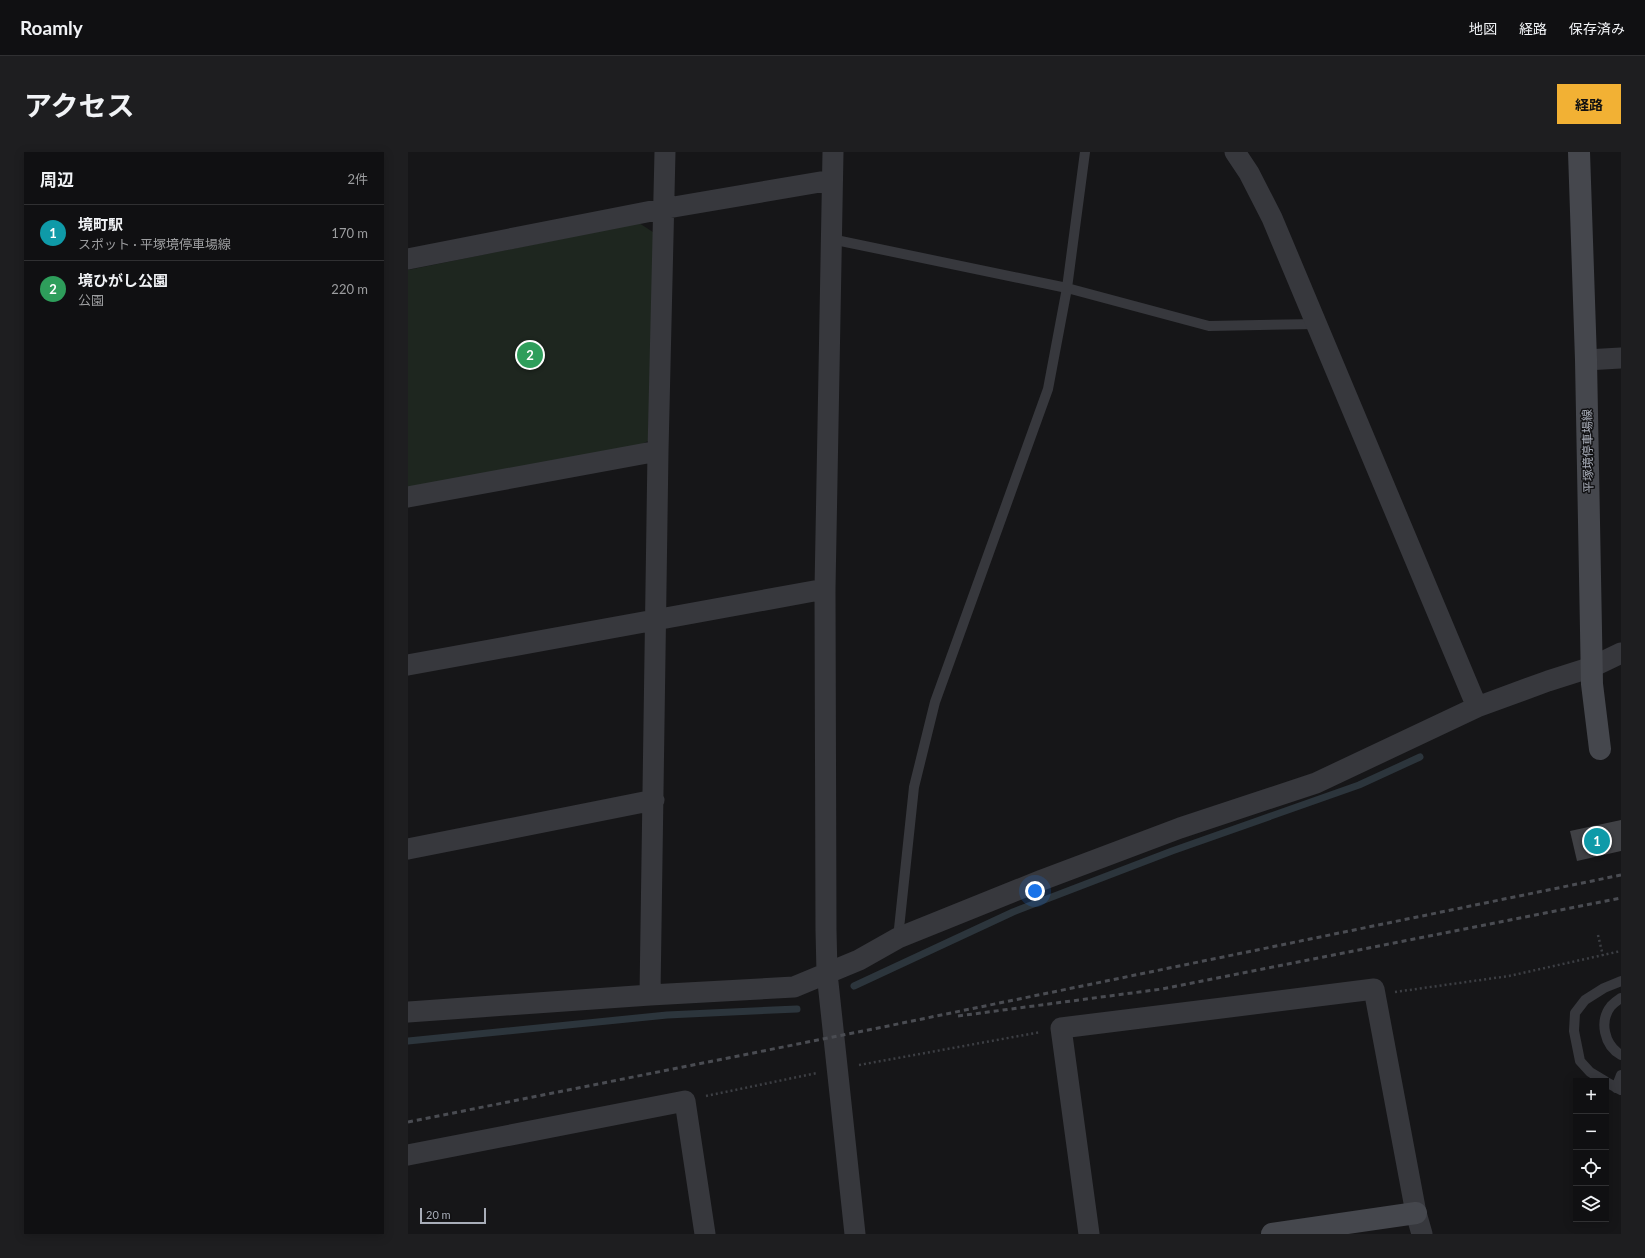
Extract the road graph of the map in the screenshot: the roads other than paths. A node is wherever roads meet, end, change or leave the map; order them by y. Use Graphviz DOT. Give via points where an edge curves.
graph roads {
  1 [pos="664,152"];
  2 [pos="833,152"];
  3 [pos="1085,152"];
  4 [pos="1235,152"];
  5 [pos="1579,152"];
  6 [pos="832,180"];
  7 [pos="662,210"];
  8 [pos="831,239"];
  9 [pos="408,259"];
  10 [pos="1067,288"];
  11 [pos="1317,324"];
  12 [pos="1621,358"];
  13 [pos="1586,360"];
  14 [pos="658,451"];
  15 [pos="408,497"];
  16 [pos="825,589"];
  17 [pos="656,619"];
  18 [pos="1621,653"];
  19 [pos="408,665"];
  20 [pos="1593,683"];
  21 [pos="1477,707"];
  22 [pos="1600,749"];
  23 [pos="654,800"];
  24 [pos="408,849"];
  25 [pos="898,938"];
  26 [pos="827,973"];
  27 [pos="1621,982"];
  28 [pos="650,995"];
  29 [pos="1621,998"];
  30 [pos="408,1012"];
  31 [pos="1621,1055"];
  32 [pos="1621,1075"];
  33 [pos="1600,1078"];
  34 [pos="1609,1083"];
  35 [pos="1618,1089"];
  36 [pos="408,1155"];
  37 [pos="1416,1213"];
  38 [pos="705,1234"];
  39 [pos="854,1234"];
  40 [pos="1090,1234"];
  41 [pos="1272,1234"];
  42 [pos="1422,1234"];
  1 -- 7 [label="street"];
  2 -- 6 [label="street"];
  3 -- 10 [label="lane"];
  4 -- 11 [label="street" via="1272,218"];
  5 -- 13 [label="main road, 平塚境停車場線"];
  6 -- 7 [label="street"];
  6 -- 8 [label="street"];
  7 -- 9 [label="street"];
  7 -- 14 [label="street"];
  8 -- 10 [label="lane"];
  8 -- 16 [label="street"];
  10 -- 11 [label="lane" via="1209,326"];
  10 -- 25 [label="lane" via="1048,389 935,702 914,787"];
  11 -- 21 [label="street"];
  12 -- 13 [label="street"];
  13 -- 20 [label="main road, 平塚境停車場線"];
  14 -- 15 [label="street"];
  14 -- 17 [label="street"];
  16 -- 17 [label="street"];
  16 -- 26 [label="street"];
  17 -- 19 [label="street"];
  17 -- 23 [label="street"];
  18 -- 20 [label="street"];
  20 -- 21 [label="street" via="1548,681"];
  20 -- 22 [label="main road, 平塚境停車場線"];
  21 -- 25 [label="street" via="1316,783 1180,828"];
  23 -- 24 [label="street"];
  23 -- 28 [label="street"];
  25 -- 26 [label="street" via="859,960"];
  26 -- 28 [label="street" via="794,987"];
  26 -- 39 [label="street"];
  27 -- 33 [label="lane" via="1604,988 1585,1000 1575,1013 1574,1031 1580,1061"];
  28 -- 30 [label="street"];
  29 -- 31 [label="lane" via="1611,1006 1605,1017 1604,1030 1608,1042"];
  32 -- 35 [label="lane"];
  34 -- 35 [label="lane"];
  36 -- 38 [label="street" via="685,1101"];
  37 -- 40 [label="street" via="1374,989 1061,1028"];
  37 -- 41 [label="main road"];
  37 -- 42 [label="street"];
}
